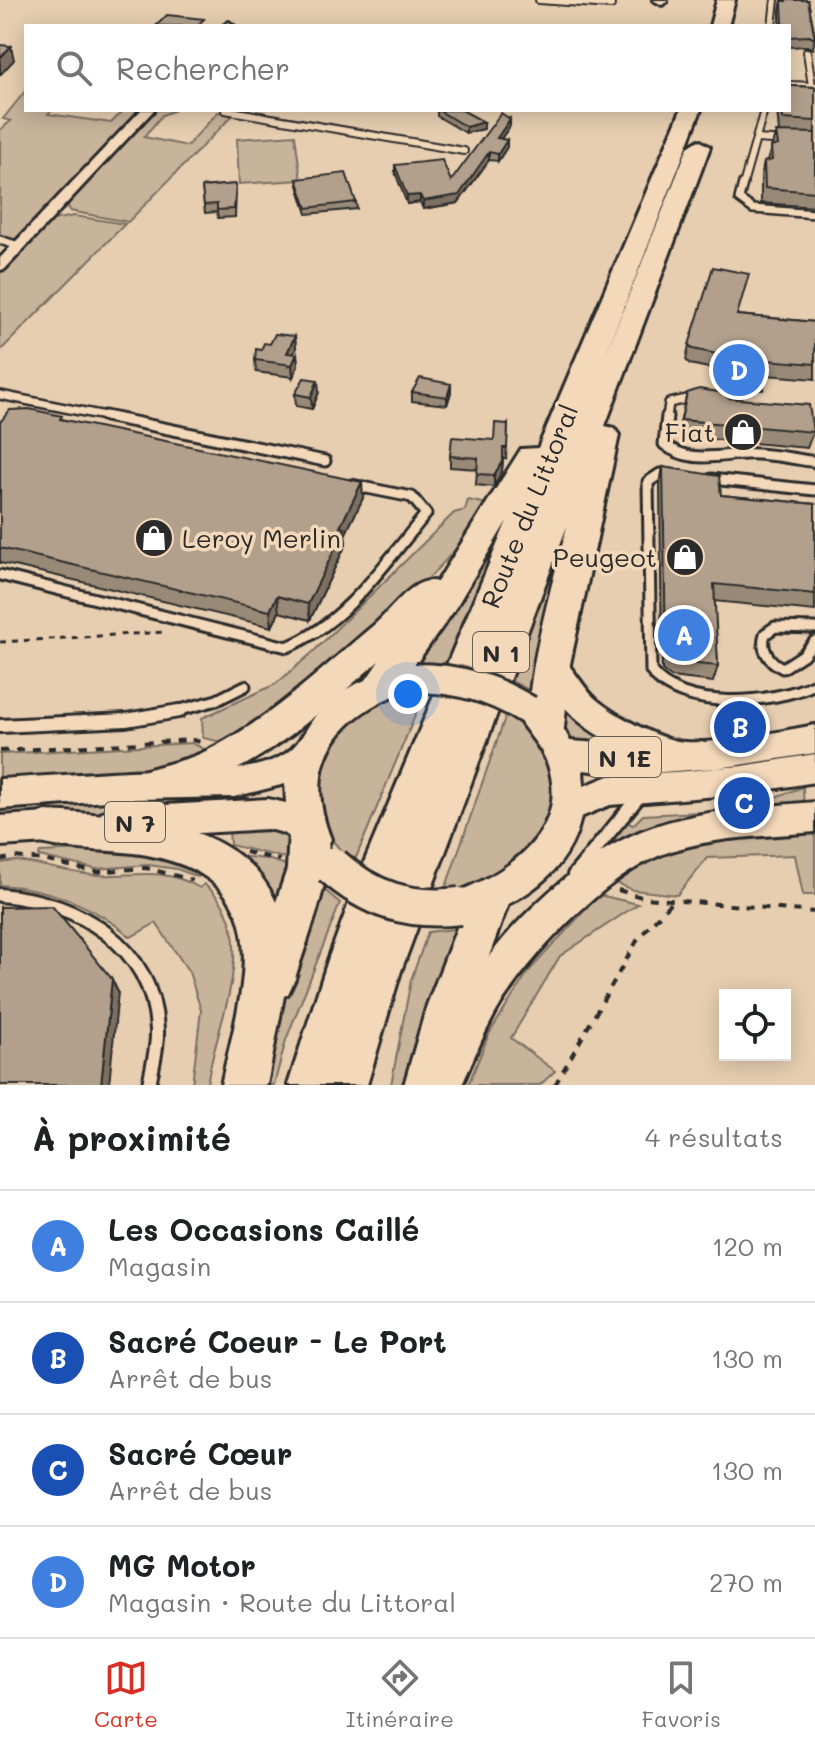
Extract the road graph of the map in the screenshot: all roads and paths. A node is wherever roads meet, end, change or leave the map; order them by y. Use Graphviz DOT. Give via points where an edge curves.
graph roads {
  1 [pos="539,0"];
  2 [pos="610,0"];
  3 [pos="726,0"];
  4 [pos="745,0"];
  5 [pos="775,0"];
  6 [pos="720,24"];
  7 [pos="739,24"];
  8 [pos="772,24"];
  9 [pos="807,52"];
  10 [pos="791,85"];
  11 [pos="814,86"];
  12 [pos="146,112"];
  13 [pos="237,112"];
  14 [pos="690,112"];
  15 [pos="711,112"];
  16 [pos="764,112"];
  17 [pos="757,139"];
  18 [pos="801,141"];
  19 [pos="464,151"];
  20 [pos="815,214"];
  21 [pos="0,240"];
  22 [pos="19,246"];
  23 [pos="0,266"];
  24 [pos="616,329"];
  25 [pos="0,395"];
  26 [pos="707,399"];
  27 [pos="325,461"];
  28 [pos="815,462"];
  29 [pos="688,477"];
  30 [pos="702,478"];
  31 [pos="336,481"];
  32 [pos="815,490"];
  33 [pos="486,532"];
  34 [pos="0,575"];
  35 [pos="815,628"];
  36 [pos="165,632"];
  37 [pos="815,641"];
  38 [pos="0,642"];
  39 [pos="552,664"];
  40 [pos="815,684"];
  41 [pos="245,686"];
  42 [pos="380,686"];
  43 [pos="0,726"];
  44 [pos="544,730"];
  45 [pos="815,739"];
  46 [pos="0,751"];
  47 [pos="692,755"];
  48 [pos="237,756"];
  49 [pos="308,757"];
  50 [pos="815,768"];
  51 [pos="154,784"];
  52 [pos="647,788"];
  53 [pos="0,794"];
  54 [pos="568,807"];
  55 [pos="815,817"];
  56 [pos="46,828"];
  57 [pos="0,831"];
  58 [pos="309,831"];
  59 [pos="595,878"];
  60 [pos="0,895"];
  61 [pos="672,901"];
  62 [pos="474,902"];
  63 [pos="815,912"];
  64 [pos="502,970"];
  65 [pos="248,1064"];
  66 [pos="149,1085"];
  67 [pos="311,1085"];
  68 [pos="344,1085"];
  69 [pos="427,1085"];
  70 [pos="442,1085"];
  71 [pos="555,1085"];
  1 -- 2 [label="lane" via="611,5"];
  3 -- 6 [label="highway"];
  4 -- 7 [label="highway"];
  5 -- 8 [label="lane"];
  9 -- 11 [label="lane"];
  10 -- 11 [label="lane"];
  12 -- 22 [label="street"];
  13 -- 19 [label="lane"];
  14 -- 24 [label="highway, Route du Littoral / N 1"];
  15 -- 24 [label="highway, Route du Littoral / N 1"];
  16 -- 17 [label="lane"];
  17 -- 18 [label="lane"];
  17 -- 20 [label="lane" via="739,199 753,209"];
  21 -- 22 [label="lane"];
  22 -- 23 [label="street"];
  24 -- 33 [label="highway"];
  24 -- 39 [label="highway"];
  24 -- 67 [label="highway, Route du Littoral / N 1" via="383,865"];
  24 -- 68 [label="highway, Route du Littoral / N 1" via="537,560 379,971"];
  25 -- 27 [label="lane"];
  26 -- 28 [label="lane" via="693,396 669,403 664,444 669,450 679,455 725,458 741,453"];
  29 -- 40 [label="lane" via="660,474 648,482 653,674 676,691 729,698 797,693"];
  30 -- 32 [label="lane" via="757,488"];
  31 -- 34 [label="lane" via="412,497 426,514 327,625 302,644 287,647"];
  33 -- 42 [label="highway"];
  33 -- 48 [label="highway" via="394,628"];
  35 -- 37 [label="lane" via="770,629 764,653 783,668"];
  36 -- 38 [label="path"];
  39 -- 44 [label="highway"];
  39 -- 47 [label="main road" via="569,696 588,711 649,745"];
  41 -- 43 [label="lane" via="219,701 159,715"];
  42 -- 44 [label="main road, bridge" via="415,678 478,685"];
  42 -- 49 [label="main road" via="338,712"];
  44 -- 47 [label="main road, N 1E" via="594,759"];
  44 -- 54 [label="main road" via="567,780"];
  45 -- 47 [label="main road, N 1E"];
  46 -- 48 [label="path" via="193,740"];
  48 -- 51 [label="highway"];
  49 -- 51 [label="main road, N 7" via="259,781"];
  49 -- 58 [label="main road" via="302,792"];
  50 -- 52 [label="main road, N 1E"];
  51 -- 53 [label="main road, N 7"];
  52 -- 54 [label="main road, N 1E" via="609,791"];
  52 -- 64 [label="lane"];
  54 -- 62 [label="main road" via="557,840 538,867"];
  55 -- 59 [label="main road" via="675,835 650,843"];
  56 -- 57 [label="main road, N 7"];
  56 -- 58 [label="main road, N 7" via="268,814 294,820"];
  56 -- 65 [label="highway" via="180,845 218,860 239,878 259,912 265,941"];
  58 -- 62 [label="main road, bridge" via="332,866 355,887 383,901 430,910"];
  58 -- 65 [label="highway" via="307,869"];
  59 -- 61 [label="path" via="610,888"];
  59 -- 64 [label="main road"];
  60 -- 66 [label="lane" via="62,906 98,924 122,944 154,1002 157,1028"];
  61 -- 63 [label="path"];
  61 -- 71 [label="path" via="638,939"];
  62 -- 69 [label="highway"];
  64 -- 70 [label="main road" via="476,1011"];
}
